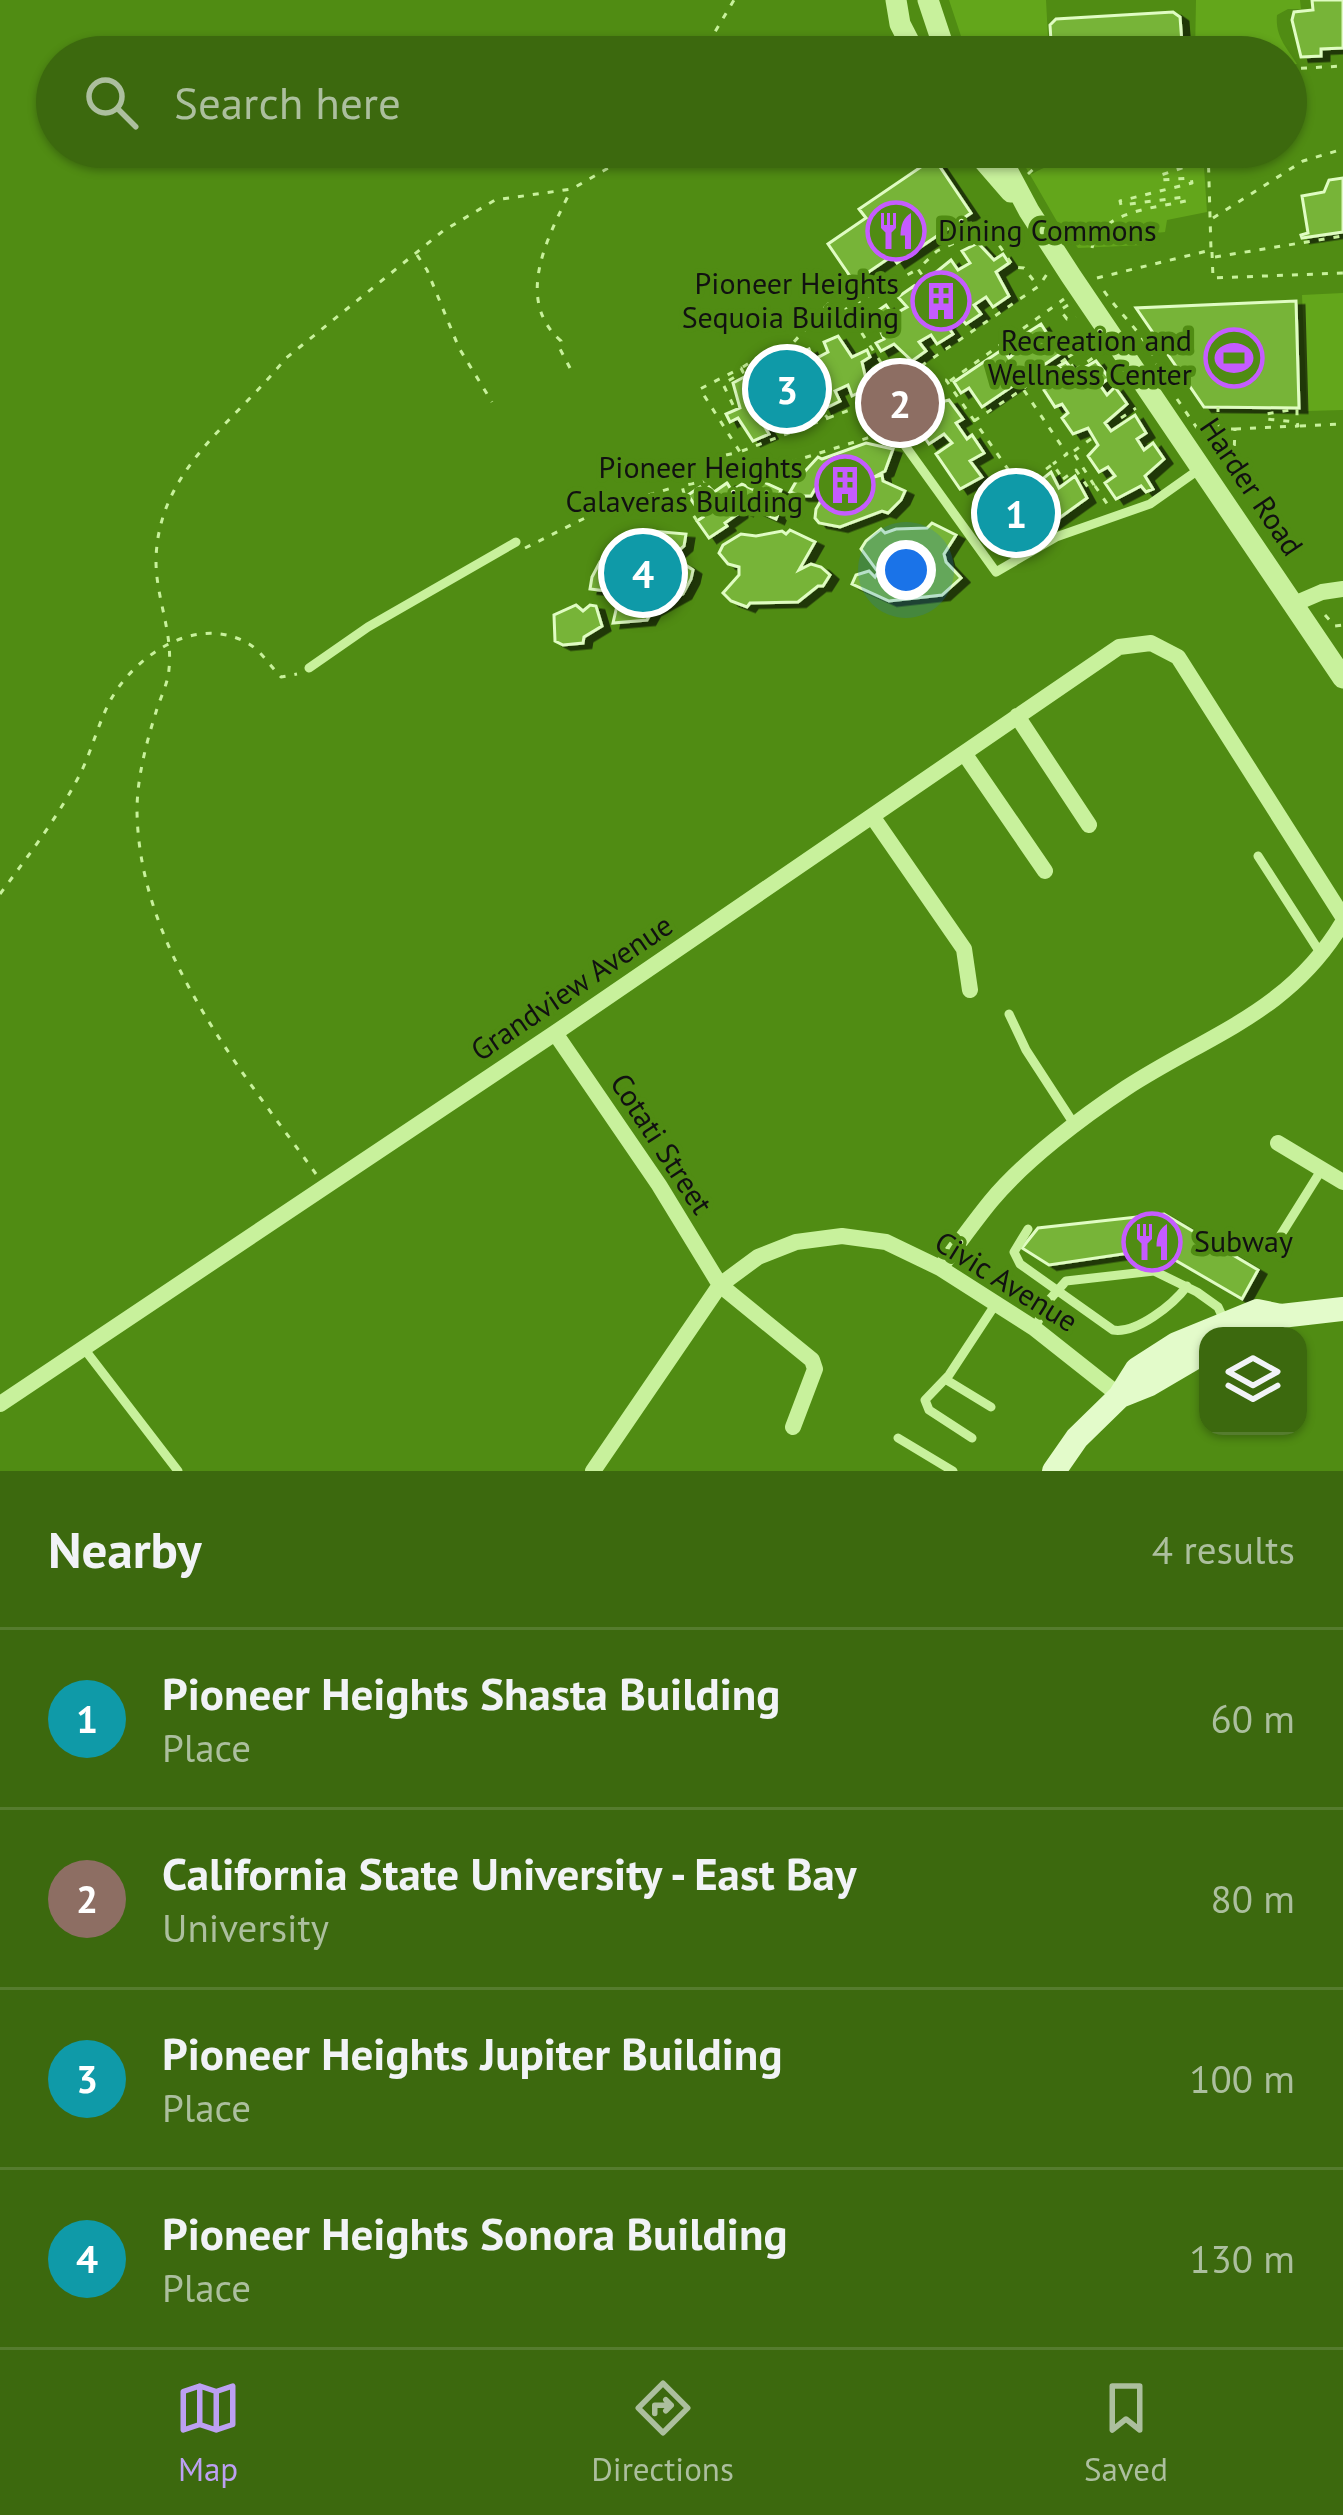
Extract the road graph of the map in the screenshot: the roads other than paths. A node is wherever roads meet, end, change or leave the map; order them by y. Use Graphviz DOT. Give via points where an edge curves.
graph roads {
  1 [pos="896,0"];
  2 [pos="928,0"];
  3 [pos="906,36"];
  4 [pos="940,36"];
  5 [pos="991,168"];
  6 [pos="1006,168"];
  7 [pos="1029,211"];
  8 [pos="878,408"];
  9 [pos="1201,468"];
  10 [pos="516,542"];
  11 [pos="1343,589"];
  12 [pos="1294,604"];
  13 [pos="309,668"];
  14 [pos="1343,678"];
  15 [pos="1017,716"];
  16 [pos="964,753"];
  17 [pos="872,816"];
  18 [pos="1089,825"];
  19 [pos="1258,856"];
  20 [pos="1045,871"];
  21 [pos="1343,919"];
  22 [pos="1321,954"];
  23 [pos="970,990"];
  24 [pos="1009,1014"];
  25 [pos="555,1033"];
  26 [pos="1076,1127"];
  27 [pos="1278,1142"];
  28 [pos="1322,1169"];
  29 [pos="1343,1182"];
  30 [pos="1028,1229"];
  31 [pos="1277,1240"];
  32 [pos="940,1268"];
  33 [pos="720,1285"];
  34 [pos="1187,1286"];
  35 [pos="1059,1289"];
  36 [pos="995,1305"];
  37 [pos="1343,1309"];
  38 [pos="1233,1327"];
  39 [pos="1237,1327"];
  40 [pos="1034,1328"];
  41 [pos="1199,1338"];
  42 [pos="82,1346"];
  43 [pos="1199,1356"];
  44 [pos="945,1378"];
  45 [pos="1120,1396"];
  46 [pos="0,1404"];
  47 [pos="991,1407"];
  48 [pos="793,1427"];
  49 [pos="898,1438"];
  50 [pos="971,1438"];
  51 [pos="178,1471"];
  52 [pos="593,1471"];
  53 [pos="953,1471"];
  54 [pos="1054,1471"];
  1 -- 3 [label="street"];
  2 -- 4 [label="street"];
  5 -- 7 [label="street, Harder Road"];
  6 -- 7 [label="street, Harder Road"];
  7 -- 9 [label="street, Harder Road"];
  8 -- 9 [label="lane" via="997,572 1056,537 1150,504"];
  9 -- 12 [label="street, Harder Road"];
  10 -- 13 [label="lane"];
  11 -- 12 [label="street"];
  12 -- 14 [label="street, Harder Road"];
  15 -- 16 [label="street, Grandview Avenue"];
  15 -- 18 [label="street"];
  15 -- 21 [label="street, Grandview Avenue" via="1119,647 1151,644 1178,657"];
  16 -- 17 [label="street, Grandview Avenue"];
  16 -- 20 [label="street"];
  17 -- 23 [label="street" via="964,949"];
  17 -- 25 [label="street, Grandview Avenue"];
  19 -- 22 [label="lane"];
  21 -- 22 [label="street"];
  22 -- 26 [label="street" via="1276,1001 1124,1089"];
  24 -- 26 [label="lane"];
  25 -- 33 [label="street, Cotati Street"];
  25 -- 42 [label="street, Grandview Avenue"];
  26 -- 32 [label="street" via="993,1198"];
  27 -- 28 [label="street"];
  28 -- 29 [label="street"];
  28 -- 31 [label="lane"];
  30 -- 35 [label="lane" via="1015,1257"];
  32 -- 33 [label="street, Civic Avenue" via="886,1241 842,1236 758,1257"];
  32 -- 36 [label="street, Civic Avenue"];
  33 -- 48 [label="street, Cotati Street" via="812,1360"];
  33 -- 52 [label="street"];
  34 -- 35 [label="lane" via="1154,1271"];
  34 -- 35 [label="lane" via="1124,1332"];
  34 -- 38 [label="lane"];
  35 -- 40 [label="lane"];
  36 -- 40 [label="street, Civic Avenue"];
  36 -- 44 [label="lane"];
  37 -- 39 [label="main road" via="1257,1311"];
  40 -- 45 [label="street, Civic Avenue"];
  41 -- 45 [label="main road" via="1137,1370"];
  42 -- 46 [label="street, Grandview Avenue"];
  42 -- 51 [label="lane"];
  43 -- 45 [label="main road"];
  44 -- 47 [label="lane"];
  44 -- 50 [label="lane" via="926,1405"];
  45 -- 54 [label="main road"];
  49 -- 53 [label="lane"];
}
